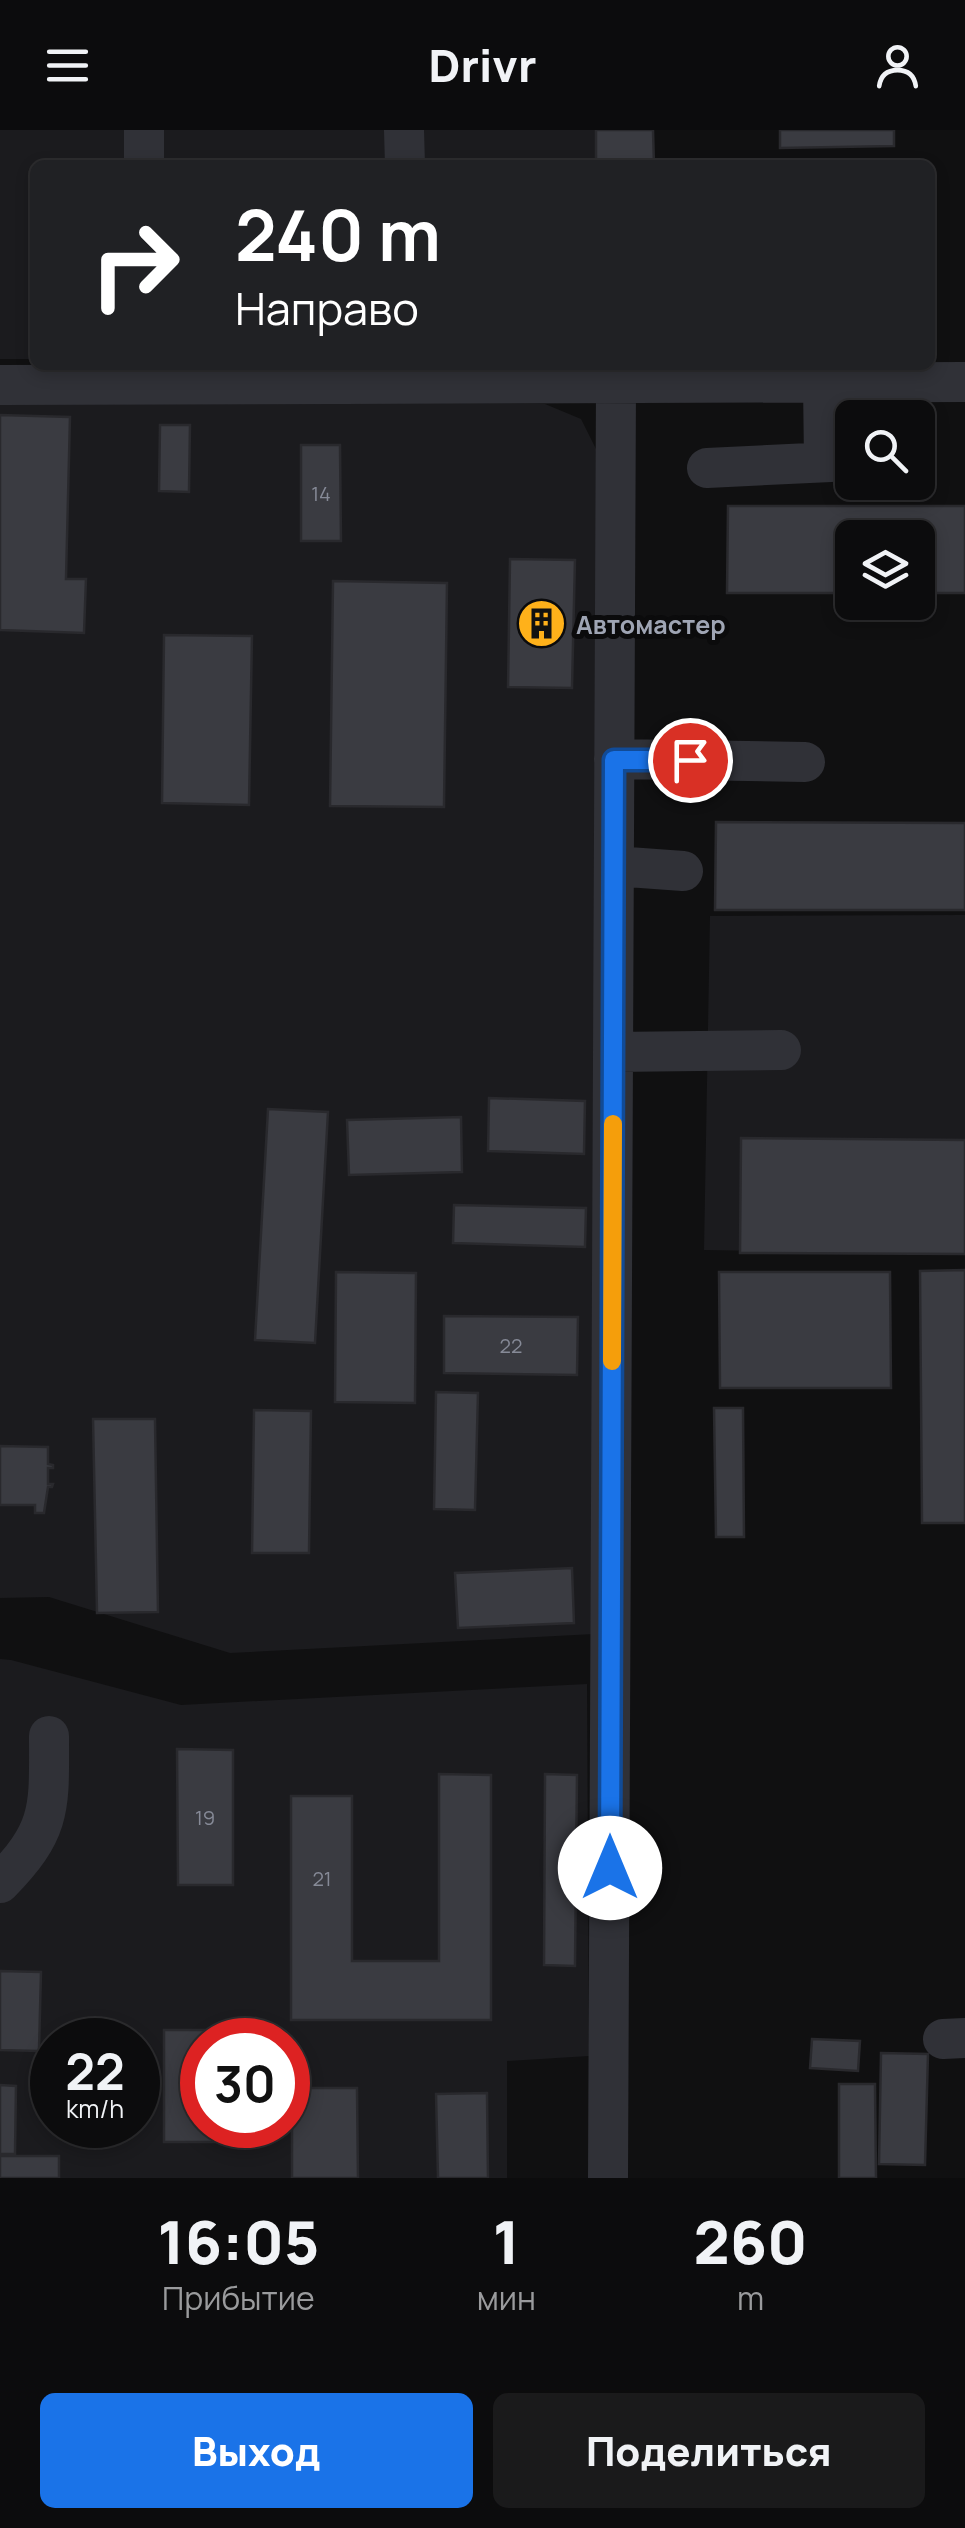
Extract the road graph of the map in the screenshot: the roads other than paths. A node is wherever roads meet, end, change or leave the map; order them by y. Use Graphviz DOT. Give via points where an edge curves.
graph roads {
  1 [pos="144,130"];
  2 [pos="404,130"];
  3 [pos="144,160"];
  4 [pos="405,160"];
  5 [pos="719,374"];
  6 [pos="165,375"];
  7 [pos="407,375"];
  8 [pos="965,382"];
  9 [pos="822,383"];
  10 [pos="0,385"];
  11 [pos="616,385"];
  12 [pos="906,400"];
  13 [pos="835,446"];
  14 [pos="835,461"];
  15 [pos="707,468"];
  16 [pos="614,760"];
  17 [pos="805,762"];
  18 [pos="614,866"];
  19 [pos="683,872"];
  20 [pos="781,1050"];
  21 [pos="613,1052"];
  22 [pos="49,1736"];
  23 [pos="0,1883"];
  24 [pos="608,2178"];
  1 -- 3 [label="street"];
  2 -- 4 [label="street"];
  5 -- 9 [label="street"];
  5 -- 11 [label="street"];
  6 -- 7 [label="street"];
  6 -- 10 [label="street"];
  7 -- 11 [label="street"];
  8 -- 12 [label="street"];
  9 -- 12 [label="street"];
  9 -- 13 [label="street"];
  11 -- 16 [label="street"];
  14 -- 15 [label="street"];
  16 -- 17 [label="street"];
  16 -- 18 [label="street"];
  18 -- 19 [label="street"];
  18 -- 21 [label="street"];
  20 -- 21 [label="street"];
  21 -- 24 [label="street"];
  22 -- 23 [label="street" via="49,1808 31,1848"];
}
